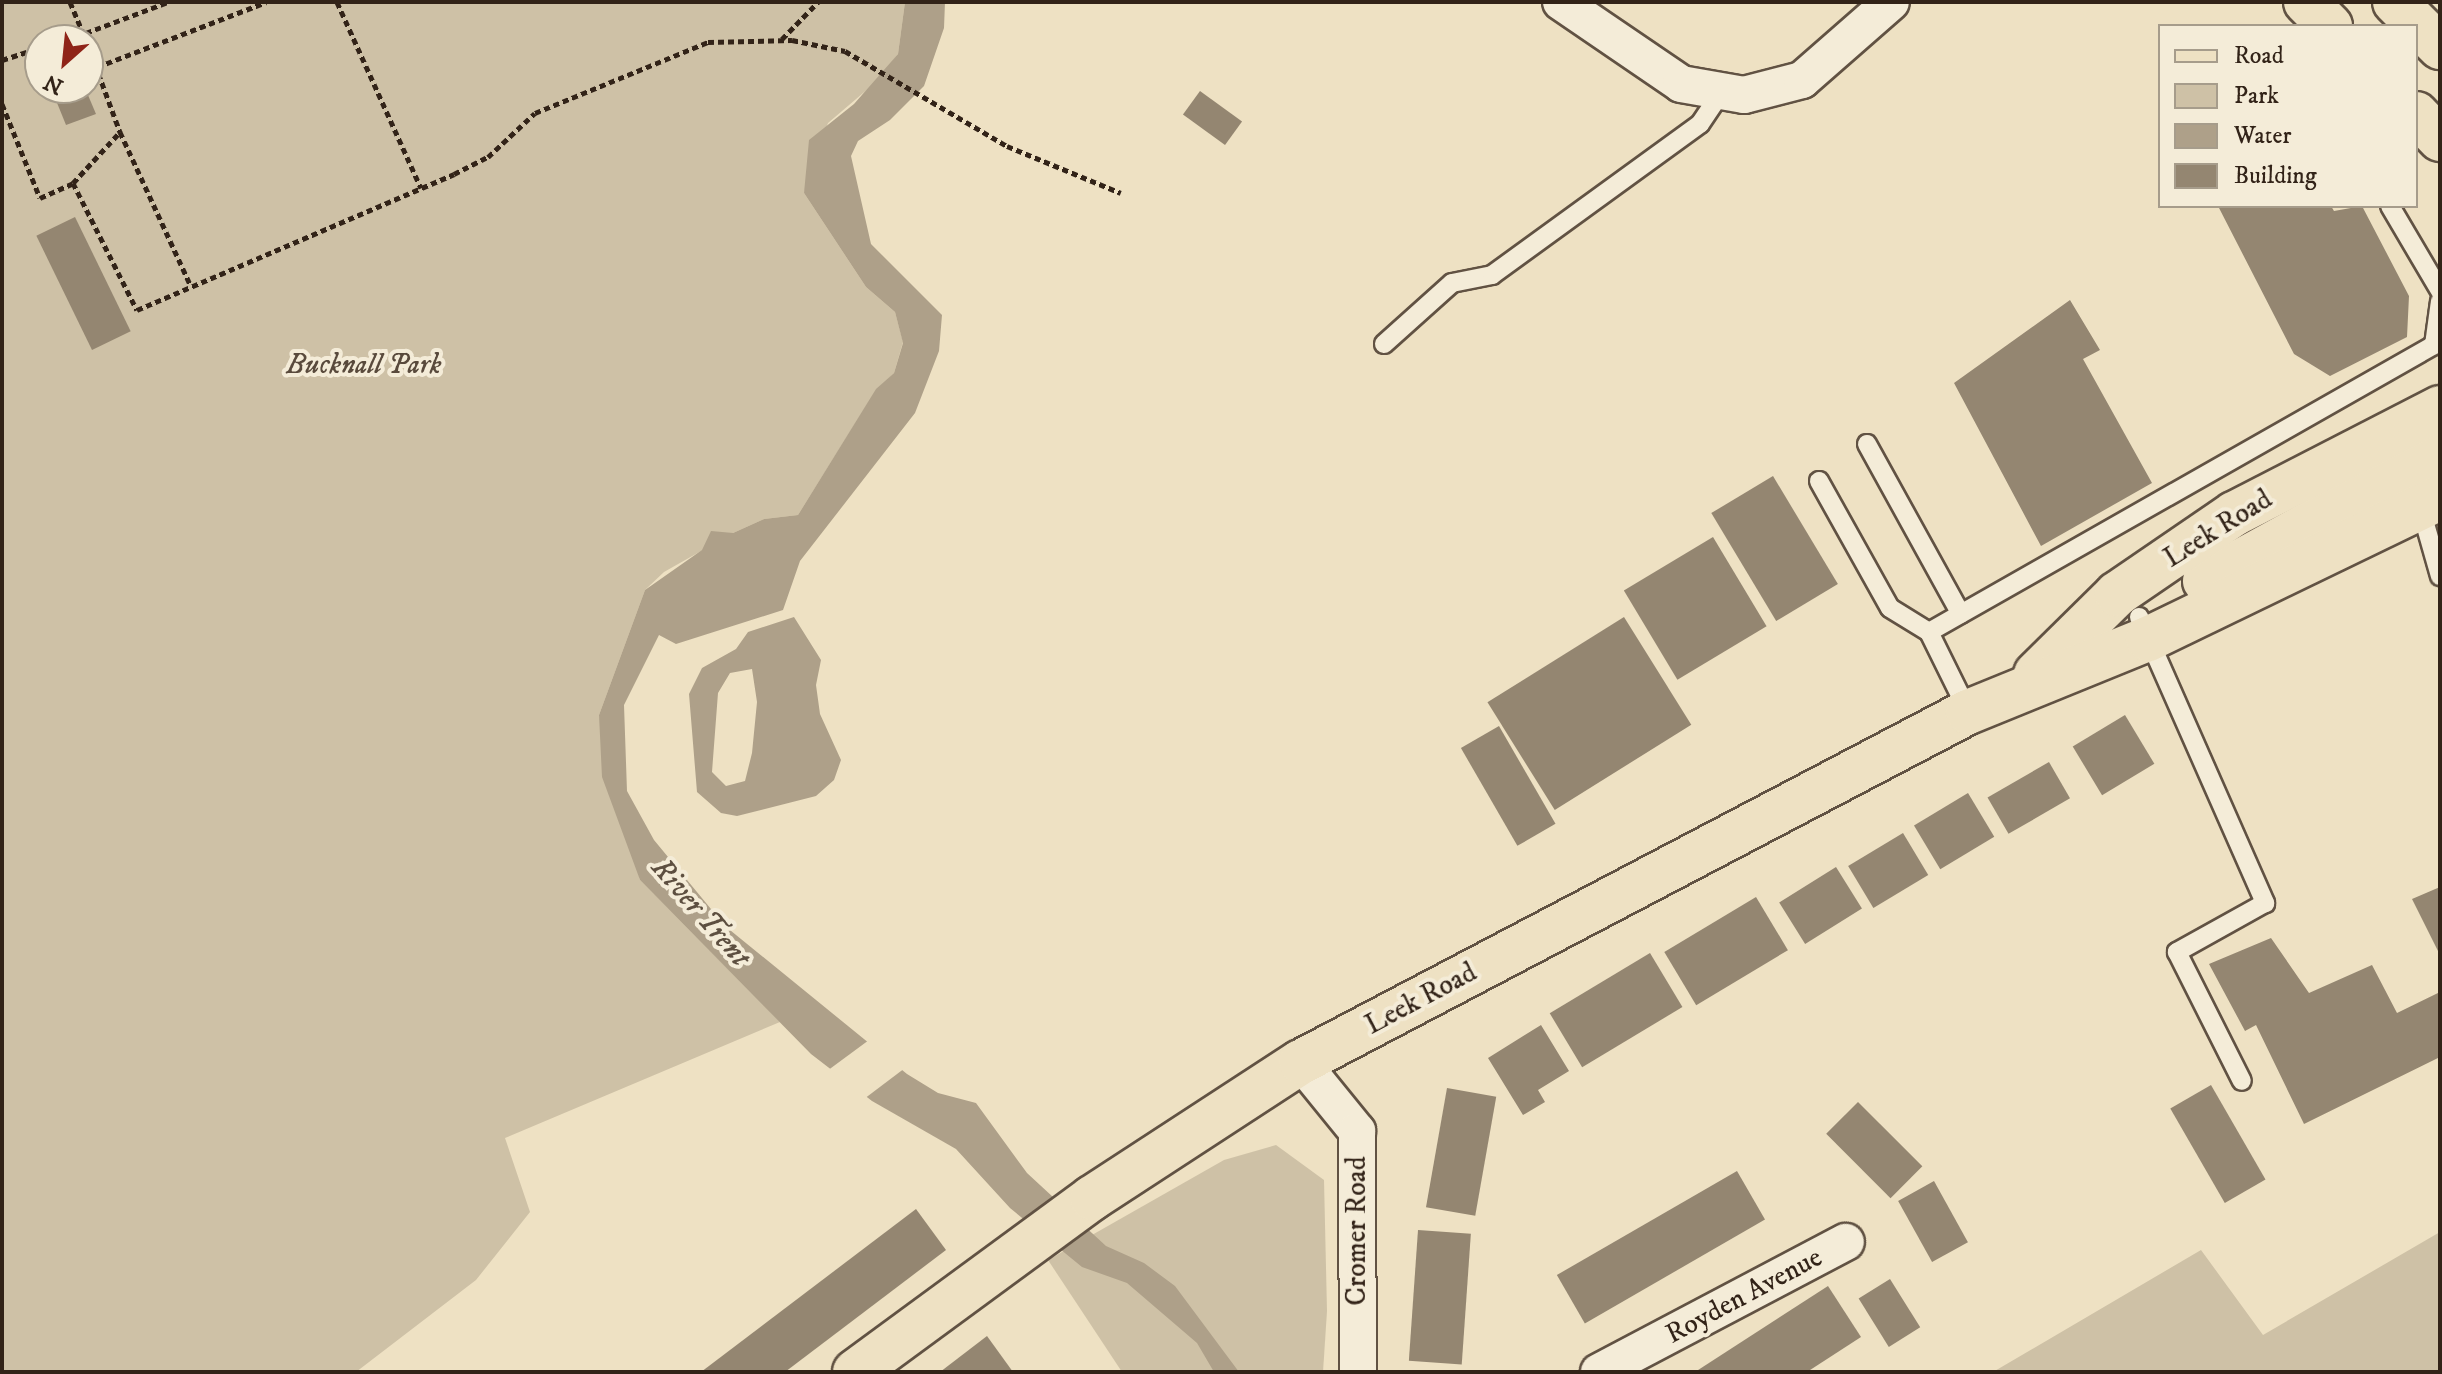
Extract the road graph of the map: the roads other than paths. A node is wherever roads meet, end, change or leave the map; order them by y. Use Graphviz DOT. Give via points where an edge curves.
graph roads {
  1 [pos="1561,2"];
  2 [pos="1891,2"];
  3 [pos="2306,2"];
  4 [pos="2328,24"];
  5 [pos="1722,91"];
  6 [pos="2418,116"];
  7 [pos="2440,139"];
  8 [pos="2391,208"];
  9 [pos="2440,291"];
  10 [pos="2440,301"];
  11 [pos="1384,344"];
  12 [pos="2440,408"];
  13 [pos="1867,444"];
  14 [pos="1819,481"];
  15 [pos="2432,500"];
  16 [pos="2440,576"];
  17 [pos="1961,614"];
  18 [pos="2143,628"];
  19 [pos="1929,632"];
  20 [pos="2023,687"];
  21 [pos="1968,712"];
  22 [pos="1301,1062"];
  23 [pos="2242,1081"];
  24 [pos="1846,1242"];
  25 [pos="855,1372"];
  26 [pos="1358,1372"];
  27 [pos="1599,1372"];
  1 -- 5 [label="street" via="1681,84"];
  2 -- 5 [label="street" via="1802,80 1744,95"];
  3 -- 4 [label="main road"];
  5 -- 11 [label="lane" via="1700,124 1492,275 1452,283"];
  6 -- 7 [label="main road"];
  8 -- 9 [label="lane"];
  10 -- 17 [label="lane" via="2434,345"];
  12 -- 20 [label="main road, Leek Road" via="2234,514 2117,594"];
  13 -- 17 [label="lane"];
  14 -- 19 [label="lane" via="1890,608"];
  15 -- 16 [label="lane"];
  15 -- 18 [label="main road, Leek Road"];
  17 -- 19 [label="lane"];
  18 -- 20 [label="main road, Leek Road"];
  18 -- 23 [label="lane" via="2265,903 2177,952"];
  19 -- 21 [label="lane"];
  20 -- 21 [label="main road, Leek Road"];
  21 -- 22 [label="main road, Leek Road"];
  22 -- 25 [label="main road, Leek Road" via="1092,1198"];
  22 -- 26 [label="street, Cromer Road" via="1357,1131"];
  24 -- 27 [label="street, Royden Avenue"];
}
